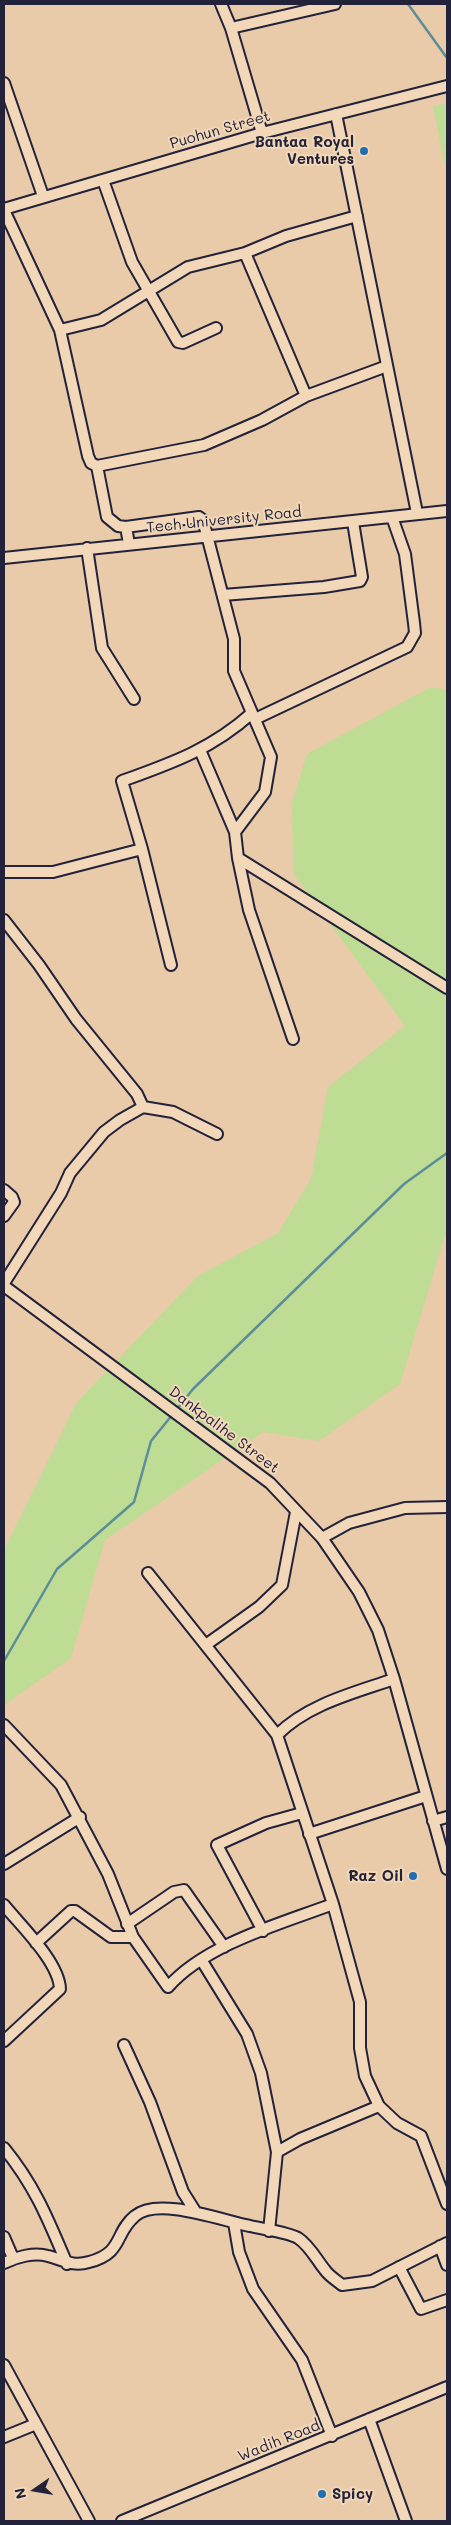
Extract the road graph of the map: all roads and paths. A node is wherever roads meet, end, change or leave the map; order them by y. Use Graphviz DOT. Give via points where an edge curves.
graph roads {
  1 [pos="221,4"];
  2 [pos="335,4"];
  3 [pos="231,28"];
  4 [pos="4,83"];
  5 [pos="447,86"];
  6 [pos="336,114"];
  7 [pos="262,133"];
  8 [pos="103,180"];
  9 [pos="43,196"];
  10 [pos="4,210"];
  11 [pos="357,216"];
  12 [pos="245,253"];
  13 [pos="147,291"];
  14 [pos="216,328"];
  15 [pos="60,330"];
  16 [pos="387,366"];
  17 [pos="306,396"];
  18 [pos="97,466"];
  19 [pos="447,511"];
  20 [pos="417,513"];
  21 [pos="392,517"];
  22 [pos="353,522"];
  23 [pos="126,527"];
  24 [pos="207,537"];
  25 [pos="129,544"];
  26 [pos="87,548"];
  27 [pos="4,558"];
  28 [pos="223,594"];
  29 [pos="134,699"];
  30 [pos="253,716"];
  31 [pos="200,750"];
  32 [pos="235,832"];
  33 [pos="142,849"];
  34 [pos="238,858"];
  35 [pos="4,872"];
  36 [pos="4,920"];
  37 [pos="171,966"];
  38 [pos="447,988"];
  39 [pos="293,1039"];
  40 [pos="144,1107"];
  41 [pos="217,1134"];
  42 [pos="4,1190"];
  43 [pos="4,1216"];
  44 [pos="4,1284"];
  45 [pos="447,1506"];
  46 [pos="296,1512"];
  47 [pos="322,1538"];
  48 [pos="148,1573"];
  49 [pos="206,1644"];
  50 [pos="394,1679"];
  51 [pos="4,1725"];
  52 [pos="277,1735"];
  53 [pos="426,1796"];
  54 [pos="302,1813"];
  55 [pos="80,1817"];
  56 [pos="447,1817"];
  57 [pos="433,1821"];
  58 [pos="309,1834"];
  59 [pos="4,1864"];
  60 [pos="447,1869"];
  61 [pos="333,1904"];
  62 [pos="4,1905"];
  63 [pos="127,1924"];
  64 [pos="263,1931"];
  65 [pos="133,1937"];
  66 [pos="36,1943"];
  67 [pos="224,1947"];
  68 [pos="202,1961"];
  69 [pos="4,2041"];
  70 [pos="124,2045"];
  71 [pos="380,2106"];
  72 [pos="4,2148"];
  73 [pos="277,2152"];
  74 [pos="447,2204"];
  75 [pos="195,2211"];
  76 [pos="234,2223"];
  77 [pos="269,2231"];
  78 [pos="4,2237"];
  79 [pos="444,2244"];
  80 [pos="8,2261"];
  81 [pos="67,2264"];
  82 [pos="447,2265"];
  83 [pos="400,2267"];
  84 [pos="447,2300"];
  85 [pos="4,2365"];
  86 [pos="447,2387"];
  87 [pos="370,2419"];
  88 [pos="36,2424"];
  89 [pos="332,2436"];
  90 [pos="4,2437"];
  91 [pos="89,2521"];
  92 [pos="122,2521"];
  93 [pos="406,2521"];
  1 -- 3 [label="street"];
  2 -- 3 [label="street"];
  3 -- 7 [label="street"];
  4 -- 9 [label="street"];
  5 -- 6 [label="street, Puohun Street"];
  6 -- 7 [label="street, Puohun Street"];
  6 -- 11 [label="street"];
  7 -- 8 [label="street, Puohun Street"];
  8 -- 9 [label="street, Puohun Street"];
  8 -- 13 [label="street" via="132,262"];
  9 -- 10 [label="street, Puohun Street"];
  10 -- 15 [label="street"];
  11 -- 12 [label="street" via="286,236"];
  11 -- 16 [label="street"];
  12 -- 13 [label="street" via="188,267"];
  12 -- 17 [label="street"];
  13 -- 14 [label="street" via="180,344"];
  13 -- 15 [label="street" via="101,320"];
  15 -- 18 [label="street" via="88,456"];
  16 -- 17 [label="street"];
  16 -- 20 [label="street"];
  17 -- 18 [label="street" via="262,420 204,445"];
  18 -- 23 [label="street" via="107,518 118,526"];
  19 -- 20 [label="street, Tech University Road"];
  20 -- 21 [label="street, Tech University Road"];
  21 -- 22 [label="street, Tech University Road"];
  21 -- 30 [label="street" via="405,554 414,623 415,633 407,647"];
  22 -- 24 [label="street, Tech University Road"];
  22 -- 28 [label="street" via="360,581 324,588"];
  23 -- 24 [label="street" via="199,517 204,520"];
  23 -- 25 [label="street"];
  24 -- 25 [label="street, Tech University Road"];
  24 -- 28 [label="street"];
  25 -- 26 [label="street, Tech University Road"];
  26 -- 27 [label="street, Tech University Road"];
  26 -- 29 [label="street" via="102,648"];
  28 -- 30 [label="street" via="234,639 234,671"];
  30 -- 31 [label="street"];
  30 -- 32 [label="street" via="271,757 265,792"];
  31 -- 32 [label="street"];
  31 -- 33 [label="street" via="122,781"];
  32 -- 34 [label="street"];
  33 -- 35 [label="street" via="54,872"];
  33 -- 37 [label="street"];
  34 -- 38 [label="street"];
  34 -- 39 [label="street" via="249,910"];
  36 -- 40 [label="street"];
  40 -- 41 [label="street" via="173,1112"];
  40 -- 44 [label="street" via="104,1132 70,1173"];
  42 -- 43 [label="street" via="14,1202"];
  44 -- 46 [label="street, Dankpalihe Street" via="270,1483"];
  45 -- 47 [label="street" via="405,1508 349,1524"];
  46 -- 47 [label="street, Dankpalihe Street"];
  46 -- 49 [label="street" via="282,1585 259,1607"];
  47 -- 50 [label="street, Dankpalihe Street" via="359,1592 378,1630"];
  48 -- 49 [label="street"];
  49 -- 52 [label="street"];
  50 -- 52 [label="street" via="325,1704 292,1720"];
  50 -- 53 [label="street, Dankpalihe Street"];
  51 -- 55 [label="street" via="61,1785"];
  52 -- 54 [label="street"];
  53 -- 57 [label="street, Dankpalihe Street"];
  53 -- 58 [label="street"];
  54 -- 58 [label="street"];
  54 -- 64 [label="street" via="266,1823 217,1845"];
  55 -- 59 [label="street"];
  55 -- 63 [label="street" via="108,1874"];
  56 -- 57 [label="street"];
  57 -- 60 [label="street, Dankpalihe Street"];
  58 -- 61 [label="street"];
  61 -- 64 [label="street"];
  61 -- 71 [label="street" via="360,2002 360,2048 365,2076"];
  62 -- 66 [label="street"];
  63 -- 65 [label="street"];
  63 -- 67 [label="street" via="174,1892 184,1890"];
  64 -- 67 [label="street"];
  65 -- 66 [label="street" via="112,1937 71,1911"];
  65 -- 68 [label="street" via="168,1987 181,1973"];
  66 -- 69 [label="street" via="55,1972 60,1990"];
  67 -- 68 [label="street"];
  68 -- 73 [label="street" via="253,2046 262,2073"];
  70 -- 75 [label="street" via="150,2102 183,2192"];
  71 -- 73 [label="street"];
  71 -- 74 [label="street" via="397,2123 421,2136"];
  72 -- 81 [label="street" via="32,2186"];
  73 -- 77 [label="street"];
  75 -- 76 [label="street"];
  75 -- 81 [label="street" via="152,2209 136,2215 117,2246 107,2254 88,2263"];
  76 -- 77 [label="street"];
  76 -- 89 [label="street" via="239,2252 253,2289 302,2360"];
  77 -- 83 [label="street" via="297,2237 326,2272 342,2285 372,2281"];
  78 -- 80 [label="street"];
  79 -- 82 [label="street"];
  79 -- 83 [label="street"];
  80 -- 81 [label="street" via="47,2256"];
  83 -- 84 [label="street" via="421,2309"];
  85 -- 88 [label="street"];
  86 -- 87 [label="street, Wadih Road"];
  87 -- 89 [label="street, Wadih Road"];
  87 -- 93 [label="street"];
  88 -- 90 [label="street"];
  88 -- 91 [label="street"];
  89 -- 92 [label="street, Wadih Road"];
}
